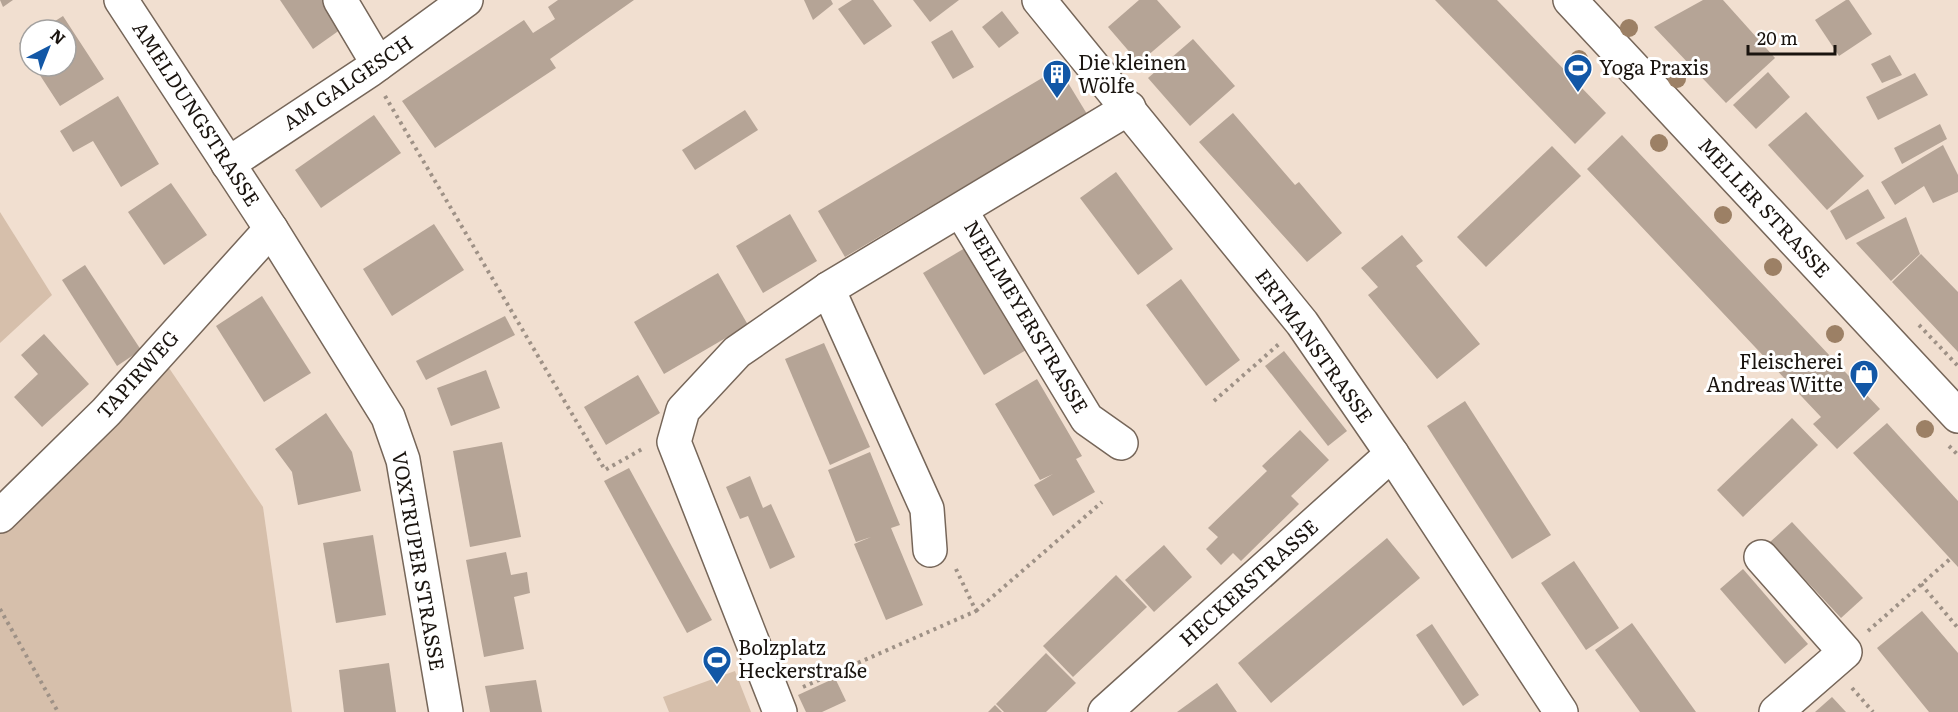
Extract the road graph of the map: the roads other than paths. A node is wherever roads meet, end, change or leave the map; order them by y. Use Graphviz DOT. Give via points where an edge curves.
graph roads {
  1 [pos="121,0"];
  2 [pos="340,0"];
  3 [pos="466,0"];
  4 [pos="1039,0"];
  5 [pos="1570,0"];
  6 [pos="374,67"];
  7 [pos="1129,108"];
  8 [pos="228,164"];
  9 [pos="961,210"];
  10 [pos="271,229"];
  11 [pos="828,289"];
  12 [pos="1958,416"];
  13 [pos="1122,443"];
  14 [pos="1392,454"];
  15 [pos="0,516"];
  16 [pos="930,550"];
  17 [pos="1761,557"];
  18 [pos="777,706"];
  19 [pos="446,712"];
  20 [pos="1105,712"];
  21 [pos="1561,712"];
  22 [pos="1776,712"];
  1 -- 8 [label="street, AMELDUNGSTRASSE"];
  2 -- 6 [label="street"];
  3 -- 6 [label="street, AM GALGESCH"];
  4 -- 7 [label="street, ERTMANSTRASSE"];
  5 -- 12 [label="street, MELLER STRASSE"];
  6 -- 8 [label="street, AM GALGESCH"];
  7 -- 9 [label="street, NEELMEYERSTRASSE"];
  7 -- 14 [label="street, ERTMANSTRASSE" via="1302,323"];
  8 -- 10 [label="street, AMELDUNGSTRASSE"];
  9 -- 11 [label="street, NEELMEYERSTRASSE"];
  9 -- 13 [label="street, NEELMEYERSTRASSE" via="1088,419"];
  10 -- 15 [label="street, TAPIRWEG" via="106,412"];
  10 -- 19 [label="street, VOXTRUPER STRASSE" via="388,417 403,460"];
  11 -- 16 [label="street" via="927,509"];
  11 -- 18 [label="street, NEELMEYERSTRASSE" via="737,352 683,410 674,442"];
  14 -- 20 [label="street, HECKERSTRASSE"];
  14 -- 21 [label="street, ERTMANSTRASSE"];
  17 -- 22 [label="street" via="1845,652"];
}
